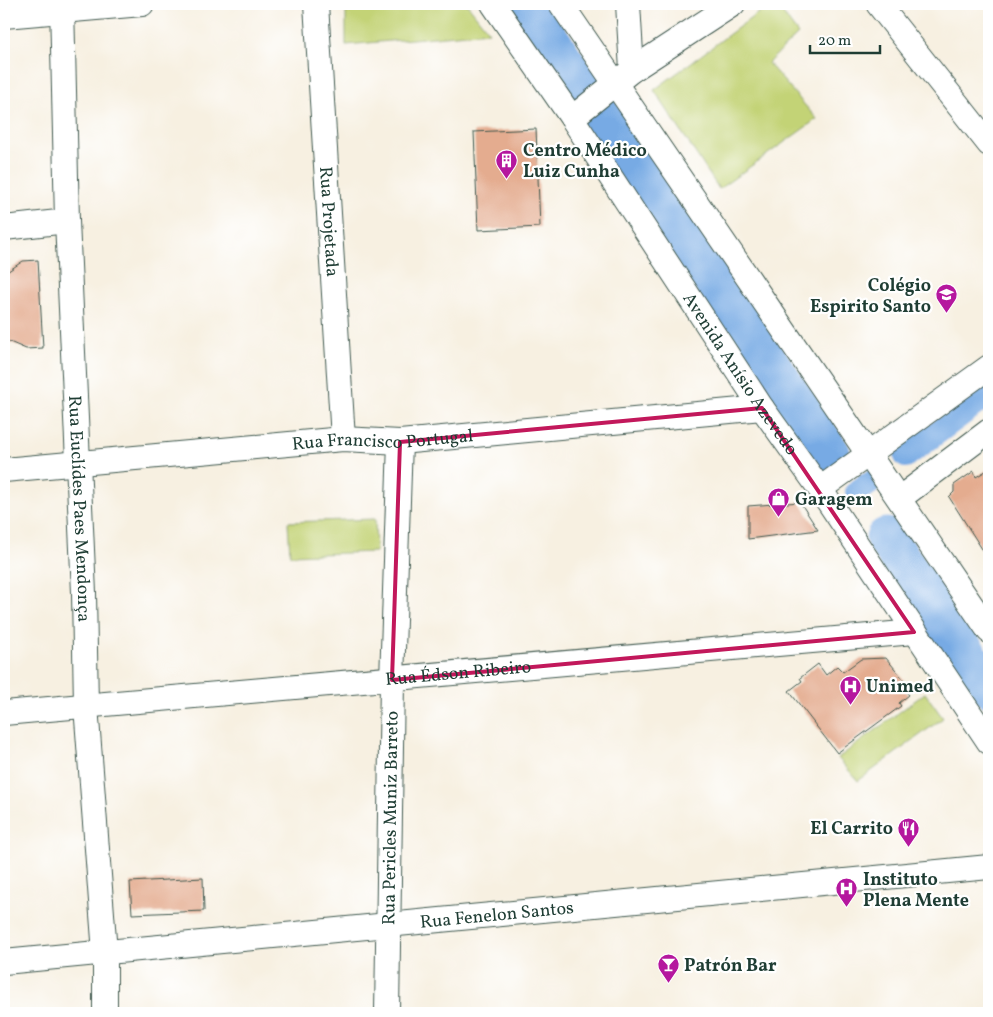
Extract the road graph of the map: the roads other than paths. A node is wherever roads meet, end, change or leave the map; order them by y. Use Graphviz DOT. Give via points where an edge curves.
graph roads {
  1 [pos="142,4"];
  2 [pos="316,4"];
  3 [pos="494,4"];
  4 [pos="561,4"];
  5 [pos="628,4"];
  6 [pos="733,4"];
  7 [pos="878,4"];
  8 [pos="62,8"];
  9 [pos="4,16"];
  10 [pos="617,82"];
  11 [pos="579,113"];
  12 [pos="985,129"];
  13 [pos="67,221"];
  14 [pos="4,228"];
  15 [pos="989,367"];
  16 [pos="762,408"];
  17 [pos="989,431"];
  18 [pos="343,439"];
  19 [pos="400,442"];
  20 [pos="868,453"];
  21 [pos="77,463"];
  22 [pos="4,470"];
  23 [pos="820,489"];
  24 [pos="900,498"];
  25 [pos="989,631"];
  26 [pos="914,632"];
  27 [pos="392,680"];
  28 [pos="86,706"];
  29 [pos="4,713"];
  30 [pos="989,742"];
  31 [pos="989,867"];
  32 [pos="389,926"];
  33 [pos="105,953"];
  34 [pos="4,962"];
  35 [pos="105,1013"];
  36 [pos="387,1013"];
  1 -- 8 [label="street"];
  2 -- 18 [label="street, Rua Projetada"];
  3 -- 11 [label="street, Avenida Anísio Azevedo"];
  4 -- 10 [label="street"];
  5 -- 10 [label="street"];
  6 -- 10 [label="street"];
  7 -- 12 [label="street"];
  8 -- 9 [label="street"];
  8 -- 13 [label="street, Rua Euclídes Paes Mendonça"];
  10 -- 11 [label="street"];
  10 -- 20 [label="street"];
  11 -- 16 [label="street, Avenida Anísio Azevedo"];
  13 -- 14 [label="street"];
  13 -- 21 [label="street, Rua Euclídes Paes Mendonça"];
  15 -- 20 [label="street"];
  16 -- 19 [label="street, Rua Francisco Portugal"];
  16 -- 23 [label="street, Avenida Anísio Azevedo"];
  17 -- 24 [label="street"];
  18 -- 19 [label="street, Rua Francisco Portugal"];
  18 -- 21 [label="street, Rua Francisco Portugal"];
  19 -- 27 [label="street, Rua Pericles Muniz Barreto"];
  20 -- 23 [label="street"];
  20 -- 24 [label="street"];
  21 -- 22 [label="street, Rua Francisco Portugal"];
  21 -- 28 [label="street, Rua Euclídes Paes Mendonça"];
  23 -- 26 [label="street, Avenida Anísio Azevedo"];
  24 -- 25 [label="street"];
  26 -- 27 [label="street, Rua Édson Ribeiro"];
  26 -- 30 [label="street, Avenida Anísio Azevedo"];
  27 -- 28 [label="street, Rua Édson Ribeiro"];
  27 -- 32 [label="street, Rua Pericles Muniz Barreto"];
  28 -- 29 [label="street, Rua Édson Ribeiro"];
  28 -- 33 [label="street, Rua Euclídes Paes Mendonça"];
  31 -- 32 [label="street, Rua Fenelon Santos"];
  32 -- 33 [label="street, Rua Fenelon Santos"];
  32 -- 36 [label="street, Rua Pericles Muniz Barreto"];
  33 -- 34 [label="street, Rua Fenelon Santos"];
  33 -- 35 [label="street, Rua Euclídes Paes Mendonça"];
}
